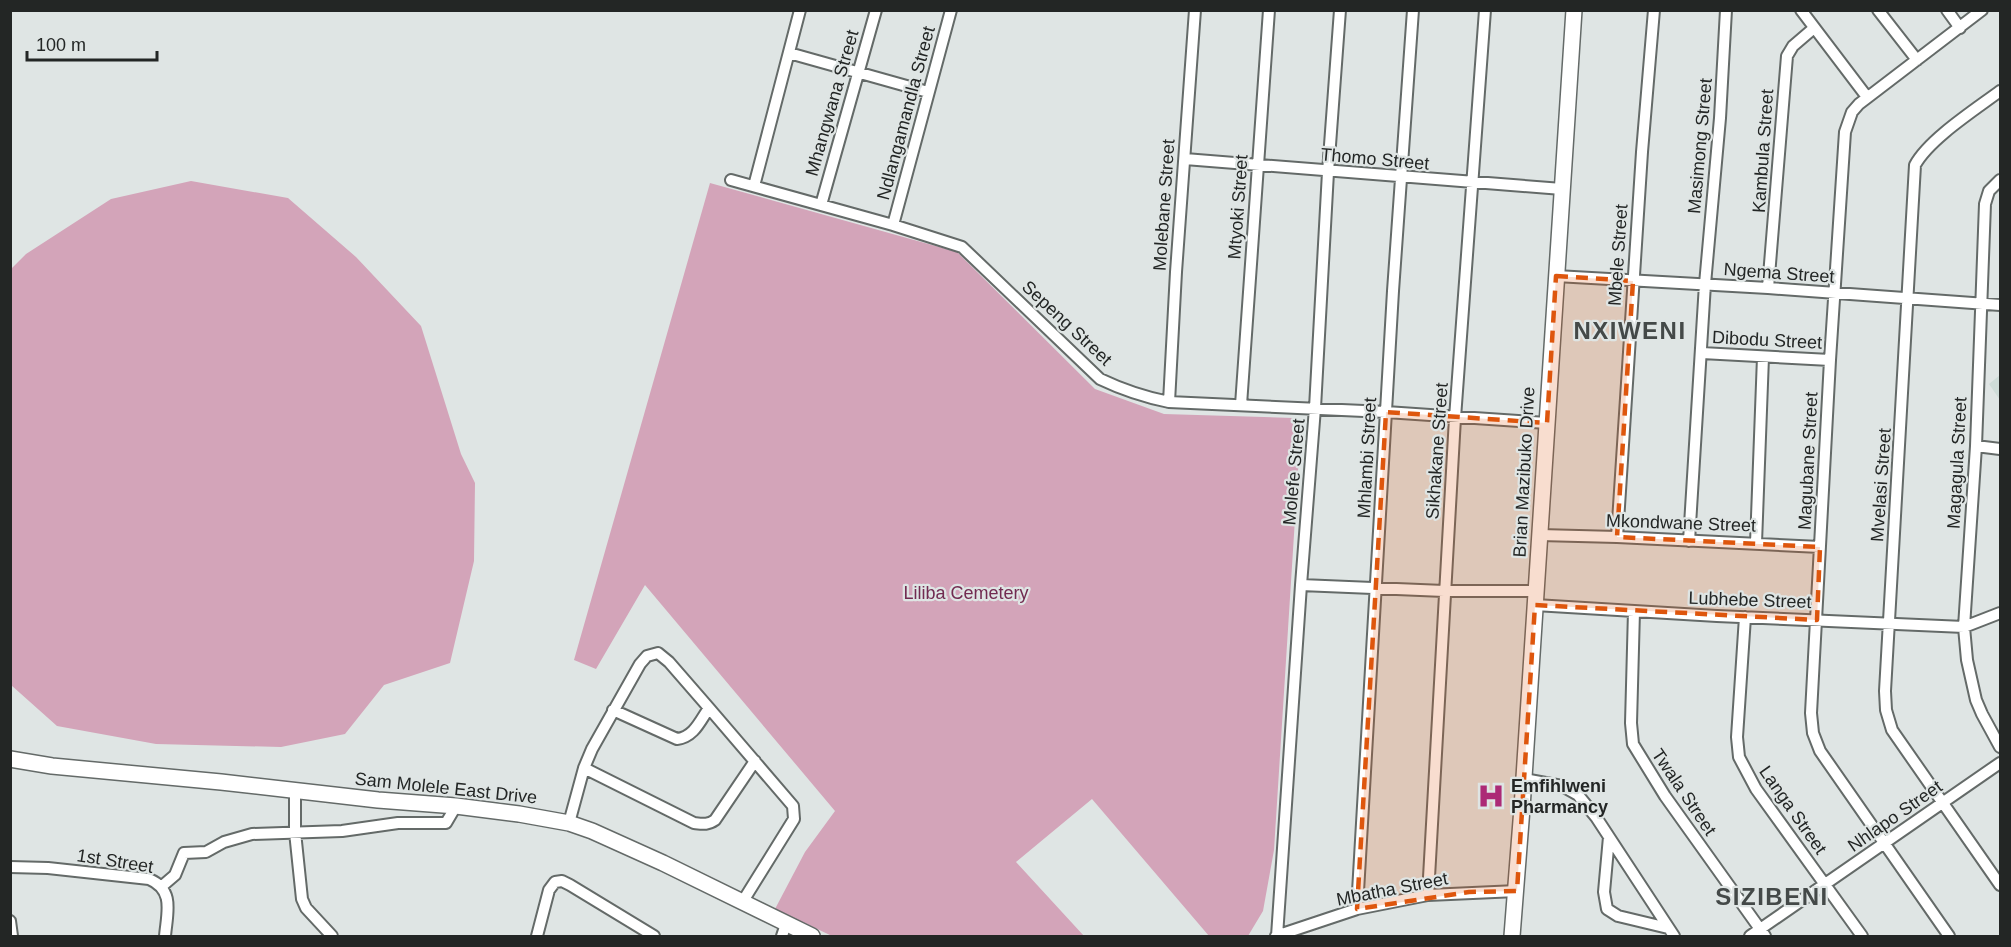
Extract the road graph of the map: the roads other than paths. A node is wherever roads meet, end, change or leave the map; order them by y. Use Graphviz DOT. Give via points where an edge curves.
graph roads {
  1 [pos="800,10"];
  2 [pos="876,10"];
  3 [pos="951,10"];
  4 [pos="1195,10"];
  5 [pos="1269,10"];
  6 [pos="1340,10"];
  7 [pos="1413,10"];
  8 [pos="1485,10"];
  9 [pos="1574,10"];
  10 [pos="1654,10"];
  11 [pos="1726,10"];
  12 [pos="1801,10"];
  13 [pos="1878,10"];
  14 [pos="1947,10"];
  15 [pos="1983,10"];
  16 [pos="1814,28"];
  17 [pos="1960,28"];
  18 [pos="789,53"];
  19 [pos="1917,60"];
  20 [pos="858,72"];
  21 [pos="2001,91"];
  22 [pos="928,92"];
  23 [pos="1867,97"];
  24 [pos="1185,159"];
  25 [pos="1257,165"];
  26 [pos="1328,172"];
  27 [pos="1401,177"];
  28 [pos="731,180"];
  29 [pos="2001,180"];
  30 [pos="1473,183"];
  31 [pos="754,186"];
  32 [pos="1562,189"];
  33 [pos="821,205"];
  34 [pos="893,225"];
  35 [pos="1556,276"];
  36 [pos="1633,281"];
  37 [pos="1705,284"];
  38 [pos="1768,288"];
  39 [pos="1835,294"];
  40 [pos="1909,297"];
  41 [pos="1982,303"];
  42 [pos="2001,304"];
  43 [pos="1702,353"];
  44 [pos="1763,357"];
  45 [pos="1830,360"];
  46 [pos="1169,402"];
  47 [pos="1241,405"];
  48 [pos="1315,408"];
  49 [pos="1386,412"];
  50 [pos="1455,418"];
  51 [pos="1547,423"];
  52 [pos="1976,447"];
  53 [pos="2001,449"];
  54 [pos="1540,535"];
  55 [pos="1617,537"];
  56 [pos="1689,541"];
  57 [pos="1756,543"];
  58 [pos="1820,547"];
  59 [pos="1301,585"];
  60 [pos="1376,589"];
  61 [pos="1444,591"];
  62 [pos="1536,598"];
  63 [pos="1634,611"];
  64 [pos="2001,613"];
  65 [pos="1745,617"];
  66 [pos="1817,620"];
  67 [pos="1889,623"];
  68 [pos="1964,627"];
  69 [pos="709,708"];
  70 [pos="613,710"];
  71 [pos="2001,747"];
  72 [pos="10,759"];
  73 [pos="754,761"];
  74 [pos="2001,763"];
  75 [pos="52,766"];
  76 [pos="10,768"];
  77 [pos="584,768"];
  78 [pos="1524,779"];
  79 [pos="295,790"];
  80 [pos="1942,803"];
  81 [pos="456,807"];
  82 [pos="569,823"];
  83 [pos="295,831"];
  84 [pos="1609,837"];
  85 [pos="1883,844"];
  86 [pos="10,867"];
  87 [pos="1825,885"];
  88 [pos="2001,885"];
  89 [pos="161,887"];
  90 [pos="1516,891"];
  91 [pos="1428,895"];
  92 [pos="743,902"];
  93 [pos="1357,909"];
  94 [pos="10,921"];
  95 [pos="784,930"];
  96 [pos="1671,932"];
  97 [pos="1763,933"];
  98 [pos="12,936"];
  99 [pos="165,936"];
  100 [pos="332,936"];
  101 [pos="537,936"];
  102 [pos="654,936"];
  103 [pos="812,936"];
  104 [pos="1277,936"];
  105 [pos="1512,936"];
  106 [pos="1750,936"];
  107 [pos="1862,936"];
  108 [pos="1949,936"];
  1 -- 18 [label="street"];
  2 -- 20 [label="street, Mhangwana Street"];
  3 -- 22 [label="street, Ndlangamandla Street"];
  4 -- 24 [label="street, Molebane Street"];
  5 -- 25 [label="street, Mtyoki Street"];
  6 -- 26 [label="street, Molefe Street"];
  7 -- 27 [label="street, Mhlambi Street"];
  8 -- 30 [label="street, Sikhakane Street"];
  9 -- 32 [label="street, Brian Mazibuko Drive"];
  10 -- 36 [label="street, Mbele Street"];
  11 -- 37 [label="street, Masimong Street"];
  12 -- 16 [label="street"];
  13 -- 19 [label="street"];
  14 -- 17 [label="street"];
  15 -- 17 [label="street, Magubane Street"];
  16 -- 23 [label="street"];
  16 -- 38 [label="street, Kambula Street" via="1787,56"];
  17 -- 19 [label="street, Magubane Street"];
  18 -- 20 [label="street"];
  18 -- 31 [label="street"];
  19 -- 23 [label="street, Magubane Street"];
  20 -- 22 [label="street"];
  20 -- 33 [label="street, Mhangwana Street"];
  21 -- 40 [label="street, Mvelasi Street" via="1934,142 1915,165"];
  22 -- 34 [label="street, Ndlangamandla Street"];
  23 -- 39 [label="street, Magubane Street" via="1852,112 1845,132"];
  24 -- 25 [label="street, Thomo Street"];
  24 -- 46 [label="street, Molebane Street"];
  25 -- 26 [label="street, Thomo Street"];
  25 -- 47 [label="street, Mtyoki Street"];
  26 -- 27 [label="street, Thomo Street"];
  26 -- 48 [label="street, Molefe Street"];
  27 -- 30 [label="street, Thomo Street"];
  27 -- 49 [label="street, Mhlambi Street"];
  28 -- 31 [label="street, Sepeng Street"];
  29 -- 41 [label="street, Magagula Street" via="1989,190 1985,204"];
  30 -- 32 [label="street, Thomo Street"];
  30 -- 50 [label="street, Sikhakane Street"];
  31 -- 33 [label="street, Sepeng Street"];
  32 -- 35 [label="street, Brian Mazibuko Drive"];
  33 -- 34 [label="street, Sepeng Street"];
  34 -- 46 [label="street, Sepeng Street" via="962,247 1100,379 1122,390"];
  35 -- 36 [label="street, Ngema Street"];
  35 -- 51 [label="street, Brian Mazibuko Drive"];
  36 -- 37 [label="street, Ngema Street"];
  36 -- 55 [label="street, Mbele Street"];
  37 -- 38 [label="street, Ngema Street"];
  37 -- 43 [label="street, Masimong Street"];
  38 -- 39 [label="street, Ngema Street"];
  39 -- 40 [label="street, Ngema Street"];
  39 -- 45 [label="street, Magubane Street"];
  40 -- 41 [label="street, Ngema Street"];
  40 -- 67 [label="street, Mvelasi Street"];
  41 -- 42 [label="street, Ngema Street"];
  41 -- 52 [label="street, Magagula Street"];
  43 -- 44 [label="street, Dibodu Street"];
  43 -- 56 [label="street, Masimong Street"];
  44 -- 45 [label="street, Dibodu Street"];
  44 -- 57 [label="street"];
  45 -- 58 [label="street, Magubane Street"];
  46 -- 47 [label="street, Sepeng Street"];
  47 -- 48 [label="street, Sepeng Street"];
  48 -- 49 [label="street, Sepeng Street"];
  48 -- 59 [label="street, Molefe Street"];
  49 -- 50 [label="street, Sepeng Street"];
  49 -- 60 [label="street, Mhlambi Street"];
  50 -- 51 [label="street, Sepeng Street"];
  50 -- 61 [label="street, Sikhakane Street"];
  51 -- 54 [label="street, Brian Mazibuko Drive"];
  52 -- 53 [label="street"];
  52 -- 68 [label="street, Magagula Street"];
  54 -- 55 [label="street, Mkondwane Street"];
  54 -- 62 [label="street, Brian Mazibuko Drive"];
  55 -- 56 [label="street, Mkondwane Street"];
  56 -- 57 [label="street, Mkondwane Street"];
  57 -- 58 [label="street, Mkondwane Street"];
  58 -- 66 [label="street, Magubane Street"];
  59 -- 60 [label="street, Lubhebe Street"];
  59 -- 104 [label="street, Molefe Street"];
  60 -- 61 [label="street, Lubhebe Street"];
  60 -- 93 [label="street, Mhlambi Street"];
  61 -- 62 [label="street, Lubhebe Street"];
  61 -- 91 [label="street, Sikhakane Street"];
  62 -- 63 [label="street, Lubhebe Street"];
  62 -- 78 [label="street, Brian Mazibuko Drive"];
  63 -- 65 [label="street, Lubhebe Street"];
  63 -- 97 [label="street, Twala Street" via="1633,744 1665,796"];
  64 -- 68 [label="street"];
  65 -- 66 [label="street, Lubhebe Street"];
  65 -- 87 [label="street, Langa Street" via="1739,757 1756,789"];
  66 -- 67 [label="street, Lubhebe Street"];
  66 -- 85 [label="street, Magubane Street" via="1812,733 1826,761"];
  67 -- 68 [label="street, Lubhebe Street"];
  67 -- 80 [label="street, Mvelasi Street" via="1885,691 1888,721"];
  68 -- 71 [label="street, Magagula Street" via="1976,700"];
  69 -- 70 [label="street" via="691,734 677,739"];
  69 -- 70 [label="street" via="658,652 640,664"];
  69 -- 73 [label="street"];
  70 -- 77 [label="street"];
  72 -- 75 [label="street, Sam Molele East Drive"];
  73 -- 77 [label="street" via="715,820 704,825"];
  73 -- 92 [label="street" via="793,806 794,816"];
  74 -- 80 [label="street, Nhlapo Street"];
  75 -- 76 [label="street, Sam Molele East Drive"];
  75 -- 79 [label="street, Sam Molele East Drive"];
  77 -- 82 [label="street"];
  78 -- 84 [label="street" via="1572,790"];
  78 -- 90 [label="street, Brian Mazibuko Drive"];
  79 -- 81 [label="street, Sam Molele East Drive"];
  79 -- 83 [label="street"];
  80 -- 85 [label="street, Nhlapo Street"];
  80 -- 88 [label="street, Mvelasi Street"];
  81 -- 82 [label="street, Sam Molele East Drive"];
  81 -- 83 [label="street" via="446,823"];
  82 -- 92 [label="street, Sam Molele East Drive"];
  83 -- 89 [label="street" via="252,834 206,852 185,852 175,875"];
  83 -- 100 [label="street" via="302,899"];
  84 -- 96 [label="street"];
  84 -- 96 [label="street" via="1604,892 1607,909"];
  85 -- 87 [label="street, Nhlapo Street"];
  85 -- 108 [label="street, Magubane Street"];
  86 -- 89 [label="street, 1st Street" via="137,877"];
  87 -- 97 [label="street, Nhlapo Street"];
  87 -- 107 [label="street, Langa Street"];
  89 -- 99 [label="street, 1st Street" via="167,898"];
  90 -- 91 [label="street, Mbatha Street"];
  90 -- 105 [label="street, Brian Mazibuko Drive"];
  91 -- 93 [label="street, Mbatha Street"];
  92 -- 95 [label="street, Sam Molele East Drive"];
  93 -- 104 [label="street, Mbatha Street"];
  94 -- 98 [label="street"];
  95 -- 103 [label="street, Sam Molele East Drive"];
  97 -- 106 [label="street, Nhlapo Street"];
  101 -- 102 [label="street" via="549,890 555,882 562,881"];
}
